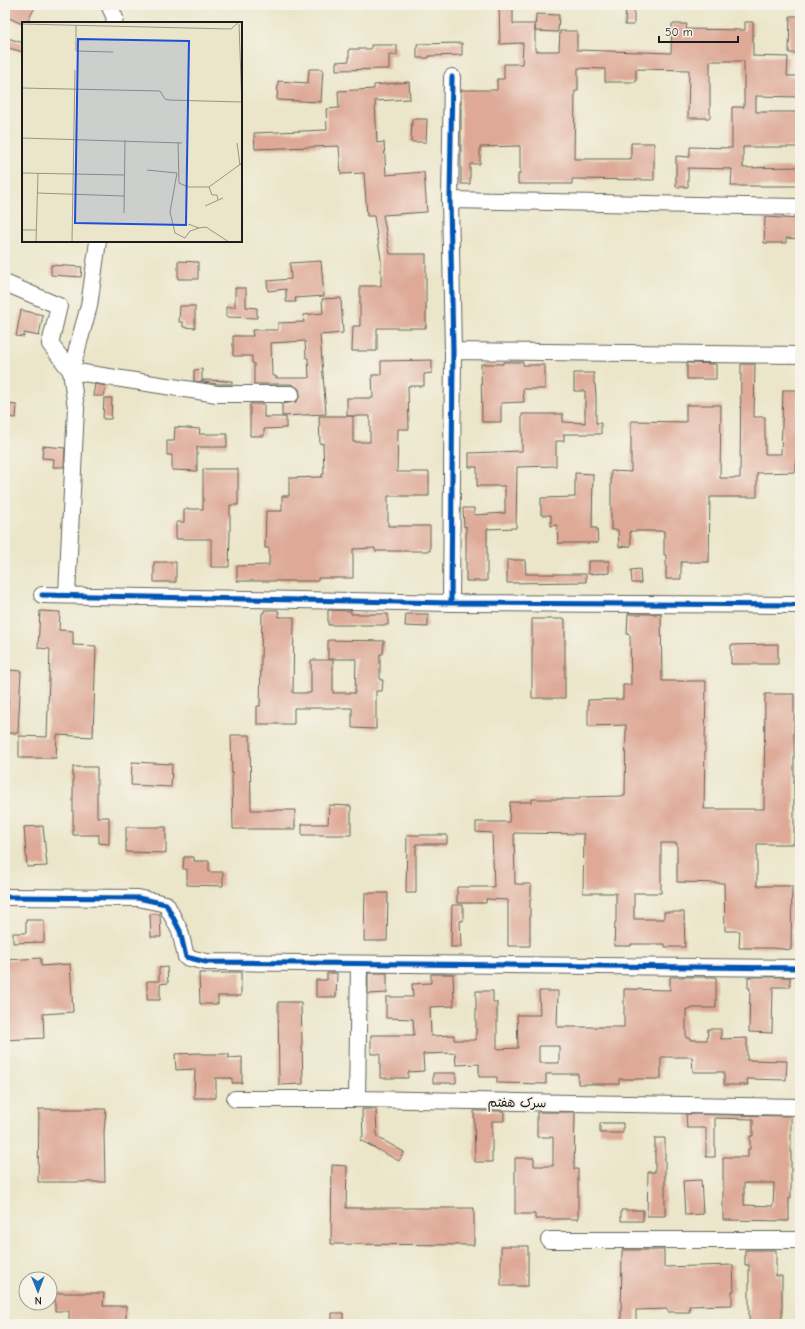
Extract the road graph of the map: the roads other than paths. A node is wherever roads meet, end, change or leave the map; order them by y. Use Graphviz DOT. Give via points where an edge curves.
graph roads {
  1 [pos="109,5"];
  2 [pos="114,22"];
  3 [pos="452,77"];
  4 [pos="450,200"];
  5 [pos="800,207"];
  6 [pos="98,242"];
  7 [pos="5,284"];
  8 [pos="453,351"];
  9 [pos="800,355"];
  10 [pos="71,371"];
  11 [pos="291,394"];
  12 [pos="42,595"];
  13 [pos="68,595"];
  14 [pos="451,603"];
  15 [pos="800,605"];
  16 [pos="5,897"];
  17 [pos="359,964"];
  18 [pos="800,968"];
  19 [pos="235,1099"];
  20 [pos="357,1099"];
  21 [pos="800,1107"];
  22 [pos="549,1240"];
  23 [pos="800,1240"];
  1 -- 2 [label="street"];
  3 -- 4 [label="street"];
  4 -- 5 [label="street"];
  4 -- 8 [label="street"];
  6 -- 10 [label="street" via="89,306"];
  7 -- 10 [label="street" via="59,306 50,344"];
  8 -- 9 [label="street"];
  8 -- 14 [label="street"];
  10 -- 11 [label="street" via="217,394"];
  10 -- 13 [label="street" via="76,408"];
  12 -- 13 [label="street"];
  13 -- 14 [label="street"];
  14 -- 15 [label="street"];
  16 -- 17 [label="street" via="138,898 166,904 180,931 186,956 206,962"];
  17 -- 18 [label="street"];
  17 -- 20 [label="street"];
  19 -- 20 [label="street, سرک هفتم"];
  20 -- 21 [label="street, سرک هفتم"];
  22 -- 23 [label="street"];
}
